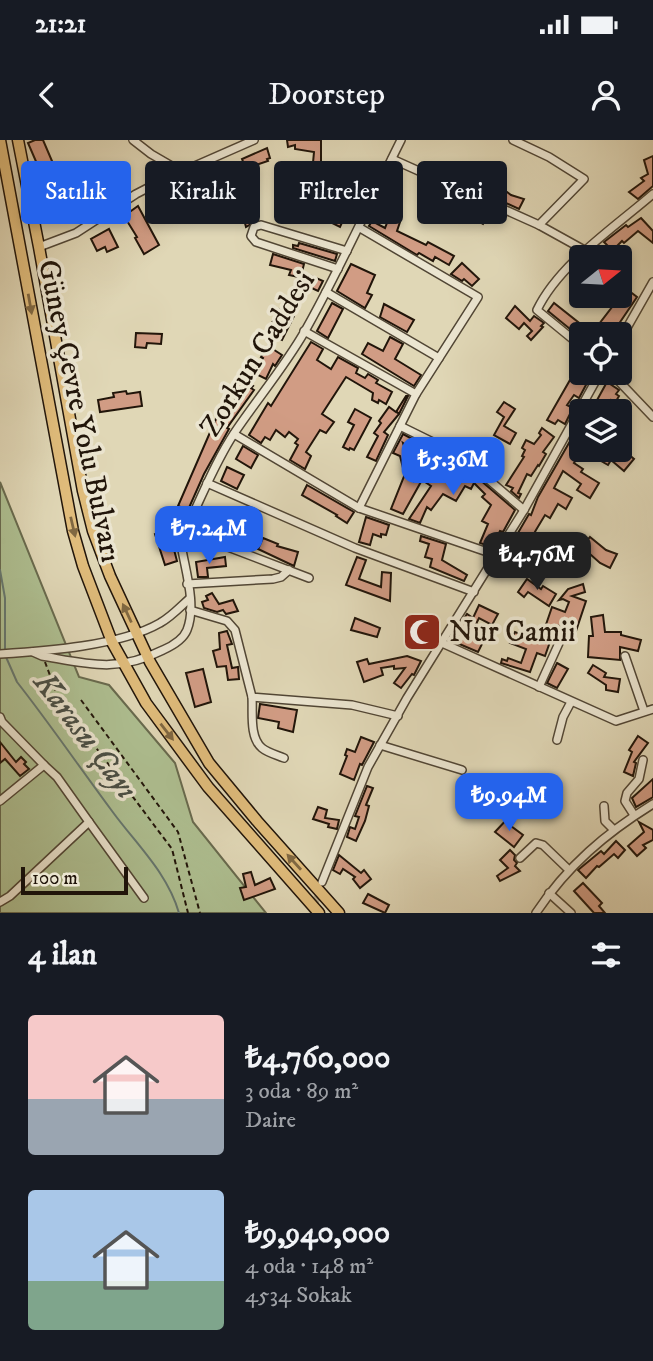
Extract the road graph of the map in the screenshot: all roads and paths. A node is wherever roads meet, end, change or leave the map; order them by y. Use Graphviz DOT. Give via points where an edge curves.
graph roads {
  1 [pos="0,140"];
  2 [pos="18,140"];
  3 [pos="133,140"];
  4 [pos="254,140"];
  5 [pos="401,140"];
  6 [pos="513,140"];
  7 [pos="392,159"];
  8 [pos="163,161"];
  9 [pos="207,161"];
  10 [pos="145,190"];
  11 [pos="653,194"];
  12 [pos="539,225"];
  13 [pos="360,228"];
  14 [pos="575,245"];
  15 [pos="593,245"];
  16 [pos="39,247"];
  17 [pos="347,251"];
  18 [pos="569,267"];
  19 [pos="338,269"];
  20 [pos="653,282"];
  21 [pos="326,292"];
  22 [pos="630,322"];
  23 [pos="304,331"];
  24 [pos="569,336"];
  25 [pos="439,358"];
  26 [pos="593,385"];
  27 [pos="622,385"];
  28 [pos="416,394"];
  29 [pos="653,417"];
  30 [pos="400,426"];
  31 [pos="234,434"];
  32 [pos="207,483"];
  33 [pos="359,508"];
  34 [pos="524,510"];
  35 [pos="186,531"];
  36 [pos="496,555"];
  37 [pos="289,570"];
  38 [pos="309,578"];
  39 [pos="187,584"];
  40 [pos="474,592"];
  41 [pos="189,599"];
  42 [pos="190,610"];
  43 [pos="137,635"];
  44 [pos="112,642"];
  45 [pos="442,643"];
  46 [pos="559,643"];
  47 [pos="33,652"];
  48 [pos="0,654"];
  49 [pos="42,656"];
  50 [pos="625,656"];
  51 [pos="148,657"];
  52 [pos="123,664"];
  53 [pos="539,687"];
  54 [pos="252,697"];
  55 [pos="81,700"];
  56 [pos="571,702"];
  57 [pos="653,709"];
  58 [pos="644,711"];
  59 [pos="398,716"];
  60 [pos="0,717"];
  61 [pos="557,740"];
  62 [pos="380,745"];
  63 [pos="284,758"];
  64 [pos="643,760"];
  65 [pos="44,765"];
  66 [pos="462,770"];
  67 [pos="0,801"];
  68 [pos="653,803"];
  69 [pos="604,806"];
  70 [pos="634,815"];
  71 [pos="89,822"];
  72 [pos="613,829"];
  73 [pos="520,858"];
  74 [pos="569,870"];
  75 [pos="322,882"];
  76 [pos="549,893"];
  77 [pos="144,898"];
  78 [pos="0,902"];
  79 [pos="188,913"];
  80 [pos="200,913"];
  81 [pos="319,913"];
  82 [pos="339,913"];
  83 [pos="536,913"];
  84 [pos="571,913"];
  1 -- 44 [label="highway, Güney Çevre Yolu Bulvarı, one-way" via="74,531"];
  2 -- 16 [label="highway, Güney Çevre Yolu Bulvarı"];
  3 -- 8 [label="street"];
  4 -- 9 [label="street"];
  5 -- 7 [label="street, Zorkun Caddesi"];
  6 -- 12 [label="street" via="583,179"];
  7 -- 12 [label="street"];
  7 -- 13 [label="street, Zorkun Caddesi"];
  10 -- 16 [label="street" via="69,237"];
  11 -- 15 [label="street"];
  12 -- 14 [label="street"];
  13 -- 17 [label="street, Zorkun Caddesi"];
  13 -- 25 [label="street" via="478,296"];
  43 -- 16 [label="highway, Güney Çevre Yolu Bulvarı, one-way" via="100,552 82,491"];
  17 -- 19 [label="street, Zorkun Caddesi"];
  17 -- 19 [label="street" via="261,225 254,227 251,236 256,242"];
  18 -- 24 [label="street" via="537,310"];
  19 -- 21 [label="street, Zorkun Caddesi"];
  20 -- 22 [label="street"];
  21 -- 23 [label="street, Zorkun Caddesi"];
  21 -- 25 [label="street"];
  23 -- 28 [label="street"];
  23 -- 31 [label="street, Zorkun Caddesi"];
  25 -- 28 [label="street"];
  26 -- 34 [label="street"];
  27 -- 29 [label="street"];
  28 -- 30 [label="street"];
  30 -- 33 [label="street"];
  30 -- 34 [label="street" via="461,456"];
  31 -- 32 [label="street, Zorkun Caddesi"];
  31 -- 33 [label="street"];
  32 -- 35 [label="street, Zorkun Caddesi"];
  32 -- 40 [label="street" via="355,548"];
  33 -- 36 [label="street"];
  34 -- 36 [label="street"];
  35 -- 37 [label="street"];
  35 -- 39 [label="street, Zorkun Caddesi" via="181,544"];
  36 -- 40 [label="street"];
  37 -- 38 [label="street"];
  37 -- 39 [label="street" via="281,578"];
  39 -- 41 [label="street, Zorkun Caddesi"];
  40 -- 45 [label="street"];
  41 -- 42 [label="street, Zorkun Caddesi"];
  41 -- 43 [label="street" via="169,618"];
  42 -- 51 [label="street" via="183,637"];
  42 -- 54 [label="street" via="215,615 235,630"];
  43 -- 44 [label="street"];
  43 -- 51 [label="highway, Güney Çevre Yolu Bulvarı"];
  44 -- 47 [label="street"];
  44 -- 52 [label="highway, Güney Çevre Yolu Bulvarı"];
  45 -- 53 [label="street"];
  45 -- 59 [label="street"];
  46 -- 53 [label="street"];
  47 -- 48 [label="street"];
  47 -- 49 [label="street"];
  49 -- 52 [label="street" via="100,666"];
  49 -- 79 [label="path" via="58,697 172,849"];
  50 -- 58 [label="street"];
  51 -- 52 [label="street"];
  82 -- 51 [label="highway, Güney Çevre Yolu Bulvarı, one-way" via="209,763"];
  52 -- 81 [label="highway, Güney Çevre Yolu Bulvarı, one-way" via="208,787"];
  53 -- 56 [label="street"];
  54 -- 59 [label="street" via="352,705"];
  54 -- 63 [label="street" via="258,743"];
  55 -- 80 [label="path" via="177,832"];
  56 -- 58 [label="street" via="616,721"];
  56 -- 61 [label="street"];
  57 -- 58 [label="street"];
  59 -- 62 [label="street"];
  60 -- 65 [label="street"];
  62 -- 66 [label="street"];
  62 -- 75 [label="street"];
  64 -- 70 [label="street" via="639,779 625,801"];
  65 -- 67 [label="street"];
  65 -- 71 [label="street"];
  68 -- 70 [label="street"];
  69 -- 72 [label="street" via="605,821"];
  70 -- 72 [label="street"];
  71 -- 77 [label="street"];
  71 -- 78 [label="street"];
  72 -- 74 [label="street"];
  73 -- 74 [label="street" via="536,843"];
  74 -- 76 [label="street"];
  76 -- 83 [label="street"];
  76 -- 84 [label="street"];
}
